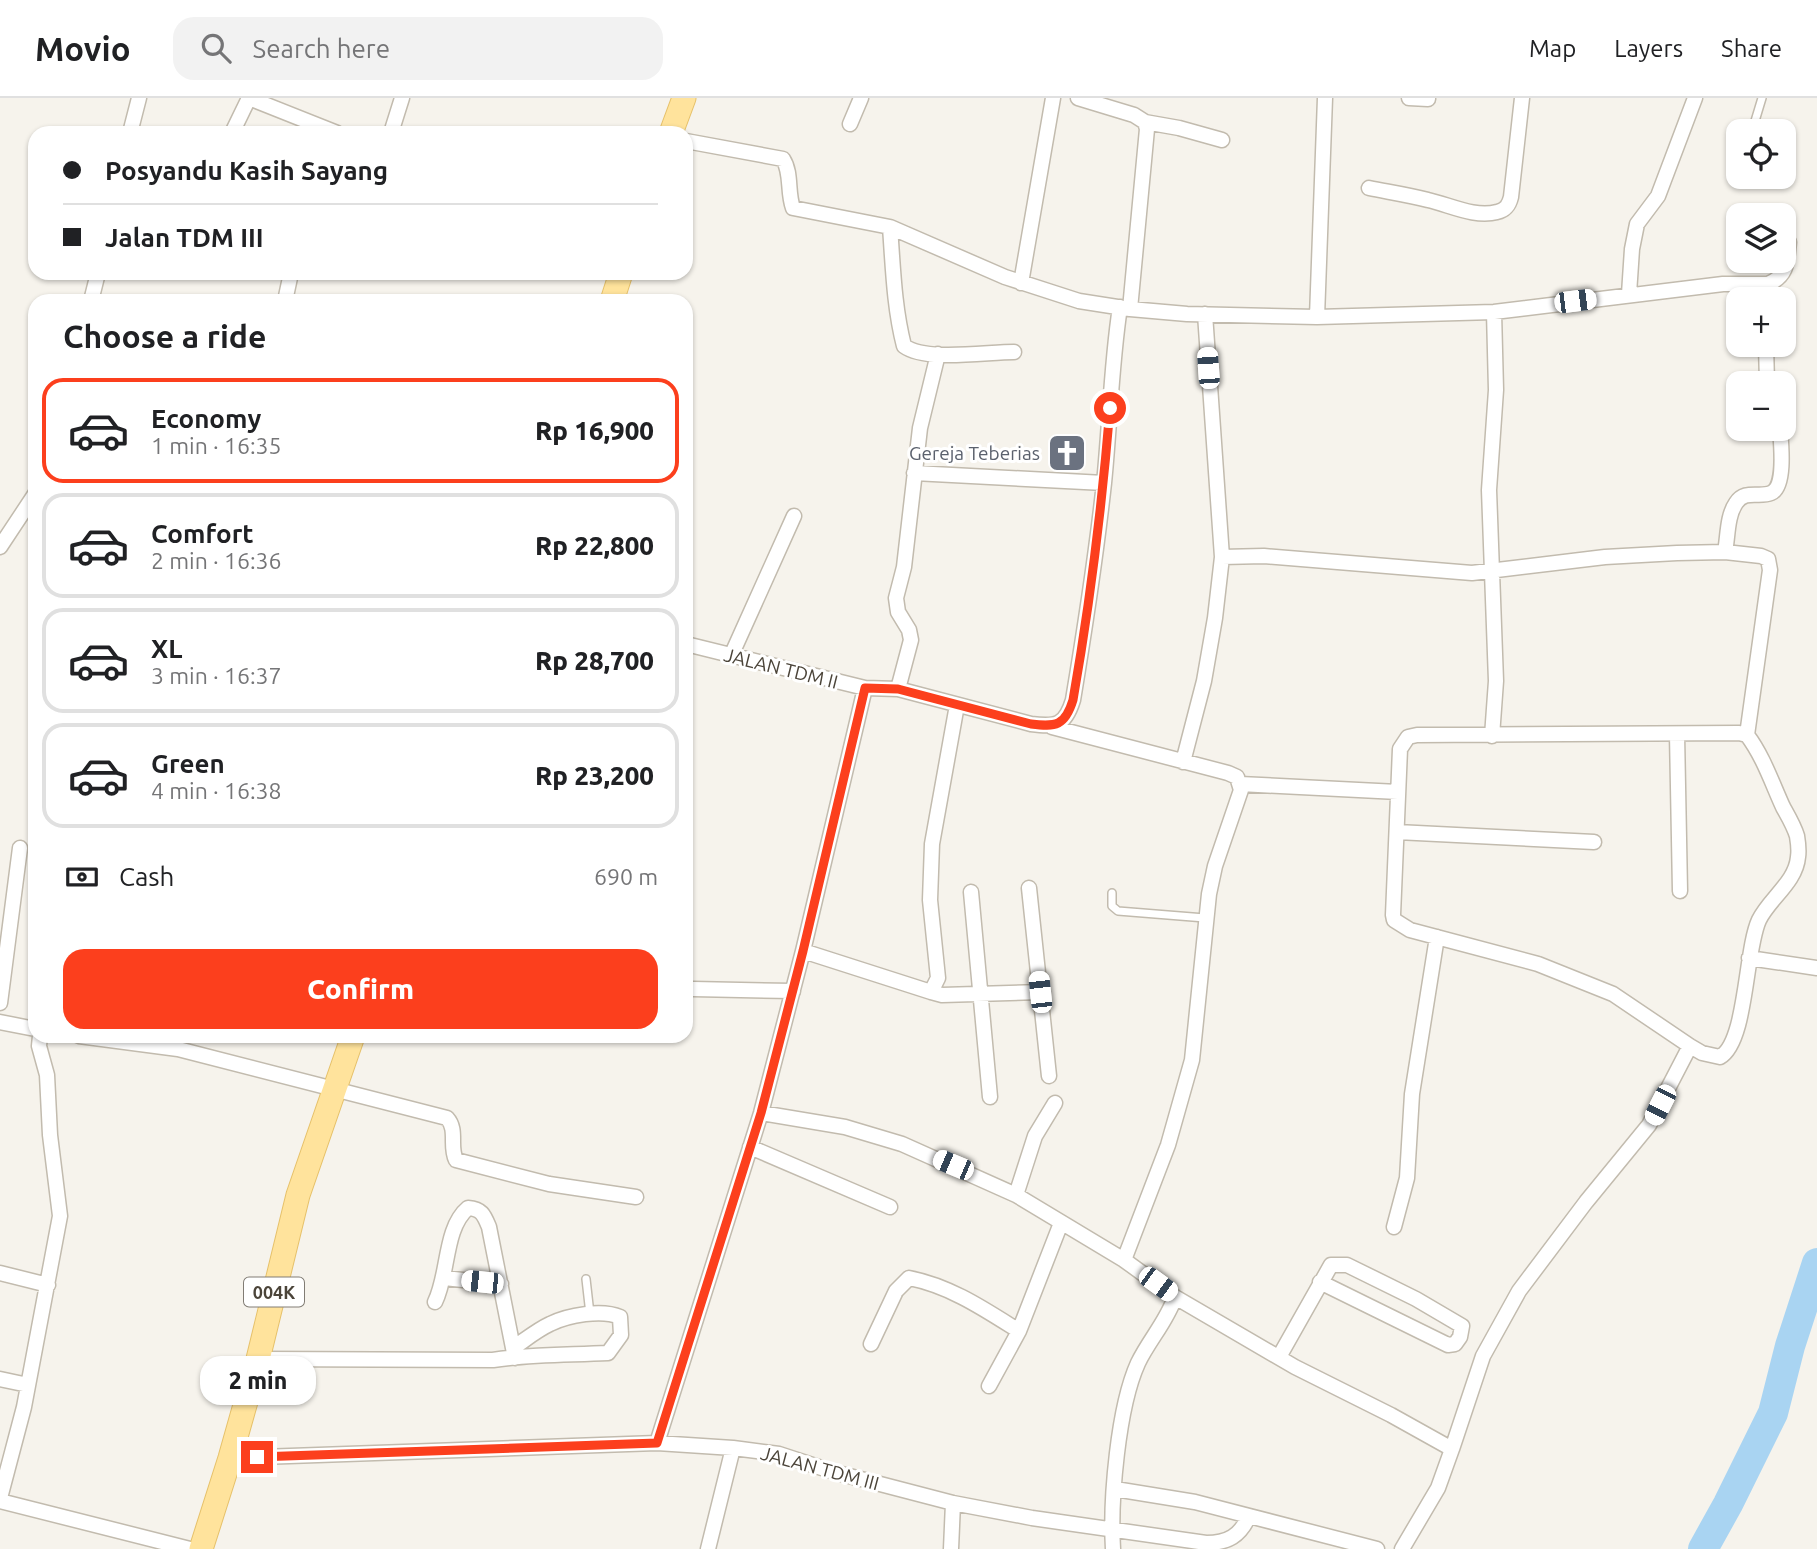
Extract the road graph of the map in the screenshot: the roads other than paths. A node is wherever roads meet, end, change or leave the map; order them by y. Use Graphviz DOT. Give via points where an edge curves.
graph roads {
  1 [pos="139,98"];
  2 [pos="249,98"];
  3 [pos="402,98"];
  4 [pos="684,98"];
  5 [pos="861,98"];
  6 [pos="1053,98"];
  7 [pos="1078,98"];
  8 [pos="1325,98"];
  9 [pos="1409,98"];
  10 [pos="1522,98"];
  11 [pos="1695,98"];
  12 [pos="1762,98"];
  13 [pos="1428,99"];
  14 [pos="1756,119"];
  15 [pos="1145,122"];
  16 [pos="850,124"];
  17 [pos="132,126"];
  18 [pos="235,126"];
  19 [pos="314,126"];
  20 [pos="393,126"];
  21 [pos="674,126"];
  22 [pos="1222,141"];
  23 [pos="693,142"];
  24 [pos="1369,188"];
  25 [pos="890,227"];
  26 [pos="1784,273"];
  27 [pos="1021,283"];
  28 [pos="1768,284"];
  29 [pos="1629,294"];
  30 [pos="1125,308"];
  31 [pos="1494,312"];
  32 [pos="1205,314"];
  33 [pos="1317,317"];
  34 [pos="1014,352"];
  35 [pos="938,354"];
  36 [pos="1780,441"];
  37 [pos="914,473"];
  38 [pos="1104,483"];
  39 [pos="28,505"];
  40 [pos="794,516"];
  41 [pos="0,547"];
  42 [pos="1725,552"];
  43 [pos="1222,557"];
  44 [pos="1493,572"];
  45 [pos="693,646"];
  46 [pos="731,656"];
  47 [pos="871,688"];
  48 [pos="898,689"];
  49 [pos="957,705"];
  50 [pos="1052,727"];
  51 [pos="1677,734"];
  52 [pos="1747,735"];
  53 [pos="1492,736"];
  54 [pos="1182,761"];
  55 [pos="1240,784"];
  56 [pos="1398,792"];
  57 [pos="1397,832"];
  58 [pos="1594,842"];
  59 [pos="20,848"];
  60 [pos="1029,888"];
  61 [pos="1680,891"];
  62 [pos="971,892"];
  63 [pos="1112,893"];
  64 [pos="1205,918"];
  65 [pos="1437,937"];
  66 [pos="803,951"];
  67 [pos="1749,958"];
  68 [pos="1817,968"];
  69 [pos="693,989"];
  70 [pos="793,990"];
  71 [pos="931,992"];
  72 [pos="1040,992"];
  73 [pos="979,993"];
  74 [pos="0,1003"];
  75 [pos="0,1022"];
  76 [pos="28,1028"];
  77 [pos="39,1043"];
  78 [pos="182,1043"];
  79 [pos="352,1043"];
  80 [pos="1690,1046"];
  81 [pos="1049,1076"];
  82 [pos="335,1090"];
  83 [pos="990,1097"];
  84 [pos="1055,1103"];
  85 [pos="761,1113"];
  86 [pos="750,1147"];
  87 [pos="1016,1195"];
  88 [pos="636,1197"];
  89 [pos="890,1207"];
  90 [pos="1061,1223"];
  91 [pos="1394,1227"];
  92 [pos="1124,1260"];
  93 [pos="0,1273"];
  94 [pos="444,1278"];
  95 [pos="586,1279"];
  96 [pos="1320,1282"];
  97 [pos="501,1284"];
  98 [pos="48,1285"];
  99 [pos="1175,1297"];
  100 [pos="435,1302"];
  101 [pos="590,1315"];
  102 [pos="1019,1331"];
  103 [pos="871,1344"];
  104 [pos="514,1353"];
  105 [pos="1279,1357"];
  106 [pos="258,1359"];
  107 [pos="0,1379"];
  108 [pos="28,1384"];
  109 [pos="989,1386"];
  110 [pos="657,1443"];
  111 [pos="733,1448"];
  112 [pos="1452,1449"];
  113 [pos="230,1458"];
  114 [pos="1115,1489"];
  115 [pos="0,1499"];
  116 [pos="953,1503"];
  117 [pos="1248,1516"];
  118 [pos="1112,1528"];
  119 [pos="190,1549"];
  120 [pos="201,1549"];
  121 [pos="708,1549"];
  122 [pos="951,1549"];
  123 [pos="1113,1549"];
  124 [pos="1377,1549"];
  125 [pos="1402,1549"];
  1 -- 17 [label="street"];
  2 -- 18 [label="street"];
  2 -- 19 [label="street"];
  3 -- 20 [label="street"];
  4 -- 21 [label="main road"];
  5 -- 16 [label="street"];
  6 -- 27 [label="street"];
  7 -- 15 [label="street"];
  8 -- 33 [label="street"];
  9 -- 13 [label="street"];
  10 -- 24 [label="street" via="1510,203 1503,210 1464,210"];
  11 -- 29 [label="street" via="1658,196 1637,224"];
  12 -- 14 [label="lane"];
  15 -- 22 [label="street"];
  15 -- 30 [label="street"];
  23 -- 25 [label="street" via="783,159 793,208"];
  25 -- 27 [label="street"];
  25 -- 35 [label="street" via="904,346 914,352"];
  26 -- 28 [label="street"];
  27 -- 30 [label="street" via="1079,301"];
  28 -- 29 [label="street"];
  29 -- 31 [label="street"];
  30 -- 32 [label="street"];
  30 -- 38 [label="street" via="1112,360"];
  31 -- 33 [label="street"];
  31 -- 44 [label="street" via="1496,390 1489,489"];
  32 -- 33 [label="street"];
  32 -- 43 [label="street"];
  34 -- 35 [label="street"];
  35 -- 37 [label="street"];
  36 -- 42 [label="street" via="1780,482 1771,493 1737,500"];
  37 -- 38 [label="street"];
  37 -- 48 [label="street" via="896,598 911,640"];
  38 -- 50 [label="street" via="1073,700 1069,714"];
  39 -- 41 [label="street"];
  40 -- 46 [label="street"];
  42 -- 44 [label="street" via="1605,557"];
  42 -- 52 [label="street" via="1761,556 1768,559 1770,570"];
  43 -- 44 [label="street"];
  43 -- 54 [label="street" via="1206,668"];
  44 -- 53 [label="street" via="1496,681"];
  45 -- 46 [label="street, JALAN TDM II"];
  46 -- 47 [label="street, JALAN TDM II"];
  47 -- 48 [label="street, JALAN TDM II"];
  47 -- 66 [label="street"];
  48 -- 49 [label="street, JALAN TDM II"];
  49 -- 50 [label="street, JALAN TDM II"];
  49 -- 71 [label="street" via="932,844 930,900 938,978"];
  50 -- 54 [label="street, JALAN TDM II"];
  51 -- 52 [label="street"];
  51 -- 53 [label="street"];
  51 -- 61 [label="street"];
  52 -- 67 [label="street" via="1797,835 1798,857 1792,875 1758,921"];
  53 -- 56 [label="street" via="1408,737 1400,749"];
  54 -- 55 [label="street, JALAN TDM II" via="1227,773"];
  55 -- 56 [label="street"];
  55 -- 64 [label="street"];
  56 -- 57 [label="street"];
  57 -- 58 [label="street"];
  57 -- 65 [label="street" via="1392,915 1410,930"];
  59 -- 74 [label="street"];
  60 -- 72 [label="street"];
  62 -- 73 [label="street"];
  63 -- 64 [label="lane" via="1112,906 1118,911"];
  64 -- 92 [label="street" via="1192,1060 1168,1145"];
  65 -- 80 [label="street" via="1538,964 1613,994"];
  65 -- 91 [label="street" via="1412,1094 1407,1178"];
  66 -- 70 [label="street"];
  66 -- 71 [label="street"];
  67 -- 68 [label="street"];
  67 -- 80 [label="street" via="1729,1051 1715,1057"];
  69 -- 70 [label="street"];
  70 -- 85 [label="street"];
  71 -- 73 [label="street"];
  72 -- 73 [label="street"];
  72 -- 81 [label="street"];
  73 -- 83 [label="street"];
  75 -- 76 [label="street"];
  77 -- 98 [label="street" via="47,1074 60,1216"];
  78 -- 82 [label="street"];
  79 -- 82 [label="main road, 004K"];
  80 -- 112 [label="street" via="1650,1125 1519,1291 1483,1356"];
  82 -- 88 [label="street" via="447,1118 453,1128 456,1160 550,1184"];
  82 -- 106 [label="main road, 004K" via="298,1195"];
  84 -- 87 [label="street" via="1035,1136"];
  85 -- 86 [label="street"];
  85 -- 87 [label="street" via="845,1127 902,1144"];
  86 -- 89 [label="street"];
  86 -- 110 [label="street"];
  87 -- 90 [label="street"];
  90 -- 92 [label="street"];
  90 -- 102 [label="street"];
  92 -- 99 [label="street"];
  93 -- 98 [label="street"];
  94 -- 97 [label="street"];
  94 -- 97 [label="street" via="460,1215 468,1208 478,1209 489,1227"];
  94 -- 100 [label="street"];
  95 -- 101 [label="lane"];
  96 -- 96 [label="street" via="1448,1345 1460,1337 1462,1326 1347,1265 1331,1265"];
  96 -- 105 [label="street"];
  97 -- 104 [label="street"];
  98 -- 108 [label="street"];
  99 -- 105 [label="street"];
  99 -- 114 [label="street" via="1137,1365 1126,1400"];
  101 -- 104 [label="street" via="551,1323"];
  101 -- 104 [label="street" via="620,1317 621,1335 608,1353"];
  102 -- 103 [label="street" via="969,1300 909,1278 896,1291"];
  102 -- 109 [label="street"];
  104 -- 106 [label="street" via="493,1360"];
  105 -- 112 [label="street"];
  106 -- 113 [label="main road, 004K"];
  107 -- 108 [label="street"];
  108 -- 115 [label="street"];
  110 -- 111 [label="street, JALAN TDM III"];
  110 -- 113 [label="street, JALAN TDM III"];
  111 -- 116 [label="street, JALAN TDM III" via="779,1454"];
  111 -- 121 [label="street"];
  112 -- 125 [label="street" via="1438,1488"];
  113 -- 120 [label="main road, 004K"];
  114 -- 117 [label="street"];
  114 -- 118 [label="street"];
  115 -- 119 [label="street"];
  116 -- 118 [label="street, JALAN TDM III"];
  116 -- 122 [label="street"];
  117 -- 118 [label="street, JALAN TDM III" via="1236,1536 1221,1543"];
  117 -- 124 [label="street"];
  118 -- 123 [label="street"];
}
